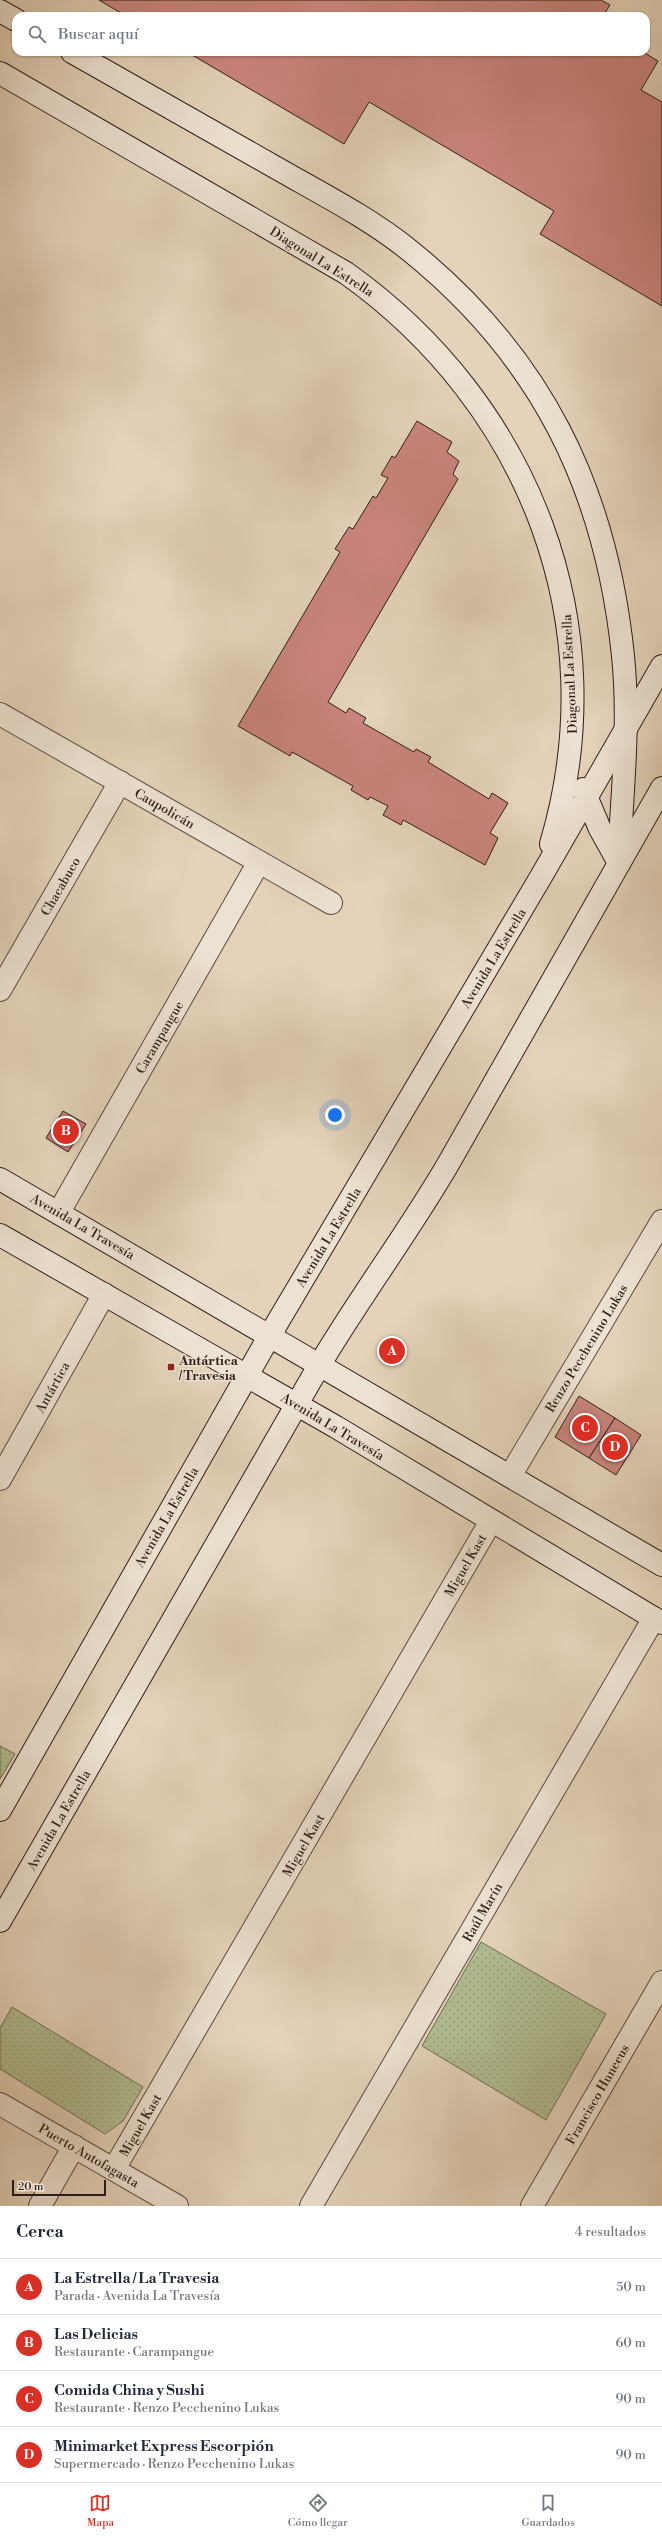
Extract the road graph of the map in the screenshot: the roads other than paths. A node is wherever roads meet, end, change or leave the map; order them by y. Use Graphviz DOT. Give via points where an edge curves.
graph roads {
  1 [pos="0,11"];
  2 [pos="12,18"];
  3 [pos="79,56"];
  4 [pos="0,73"];
  5 [pos="662,666"];
  6 [pos="0,714"];
  7 [pos="626,729"];
  8 [pos="572,740"];
  9 [pos="120,782"];
  10 [pos="662,788"];
  11 [pos="586,799"];
  12 [pos="259,862"];
  13 [pos="619,863"];
  14 [pos="542,875"];
  15 [pos="331,903"];
  16 [pos="0,990"];
  17 [pos="0,1179"];
  18 [pos="59,1212"];
  19 [pos="662,1221"];
  20 [pos="0,1235"];
  21 [pos="104,1294"];
  22 [pos="270,1335"];
  23 [pos="320,1364"];
  24 [pos="247,1376"];
  25 [pos="297,1404"];
  26 [pos="5,1457"];
  27 [pos="510,1476"];
  28 [pos="0,1479"];
  29 [pos="491,1521"];
  30 [pos="662,1565"];
  31 [pos="658,1620"];
  32 [pos="0,1810"];
  33 [pos="0,1921"];
  34 [pos="662,1982"];
  35 [pos="0,2104"];
  36 [pos="74,2146"];
  37 [pos="114,2170"];
  38 [pos="40,2206"];
  39 [pos="178,2206"];
  40 [pos="311,2206"];
  41 [pos="532,2206"];
  1 -- 2 [label="street"];
  3 -- 7 [label="street" via="368,222 408,249 447,282 514,358 549,411 575,458 588,490 600,530 618,613"];
  4 -- 8 [label="street, Diagonal La Estrella" via="346,273 379,296 408,322 453,370 497,433 519,470 553,557 565,606 570,650"];
  5 -- 7 [label="street, Avenida La Estrella"];
  6 -- 9 [label="street, Caupolicán"];
  7 -- 11 [label="street, Avenida La Estrella"];
  7 -- 13 [label="street"];
  8 -- 11 [label="street" via="577,770"];
  8 -- 14 [label="street, Diagonal La Estrella" via="556,829"];
  9 -- 12 [label="street, Caupolicán"];
  9 -- 16 [label="street, Chacabuco"];
  10 -- 13 [label="street, Avenida La Estrella"];
  11 -- 13 [label="street"];
  11 -- 14 [label="street, Avenida La Estrella"];
  12 -- 15 [label="street, Caupolicán"];
  12 -- 18 [label="street, Carampangue"];
  13 -- 23 [label="street, Avenida La Estrella" via="440,1179"];
  14 -- 22 [label="street, Avenida La Estrella"];
  17 -- 18 [label="street, Avenida La Travesía"];
  18 -- 22 [label="street, Avenida La Travesía"];
  19 -- 27 [label="street, Renzo Pecchenino Lukas"];
  20 -- 21 [label="street, Avenida La Travesía"];
  21 -- 24 [label="street, Avenida La Travesía"];
  21 -- 26 [label="street, Antártica"];
  22 -- 23 [label="street, Avenida La Travesía"];
  22 -- 24 [label="street, Avenida La Estrella"];
  23 -- 25 [label="street, Avenida La Estrella"];
  23 -- 27 [label="street, Avenida La Travesía"];
  24 -- 25 [label="street, Avenida La Travesía"];
  24 -- 32 [label="street, Avenida La Estrella"];
  25 -- 29 [label="street, Avenida La Travesía"];
  25 -- 33 [label="street, Avenida La Estrella"];
  26 -- 28 [label="street, Antártica"];
  27 -- 30 [label="street, Avenida La Travesía"];
  29 -- 31 [label="street, Avenida La Travesía"];
  29 -- 37 [label="street, Miguel Kast"];
  31 -- 40 [label="street, Raúl Marín"];
  34 -- 41 [label="street, Francisco Huneeus"];
  35 -- 36 [label="street, Puerto Antofagasta"];
  36 -- 37 [label="street, Puerto Antofagasta"];
  36 -- 38 [label="street"];
  37 -- 39 [label="street, Puerto Antofagasta"];
}
